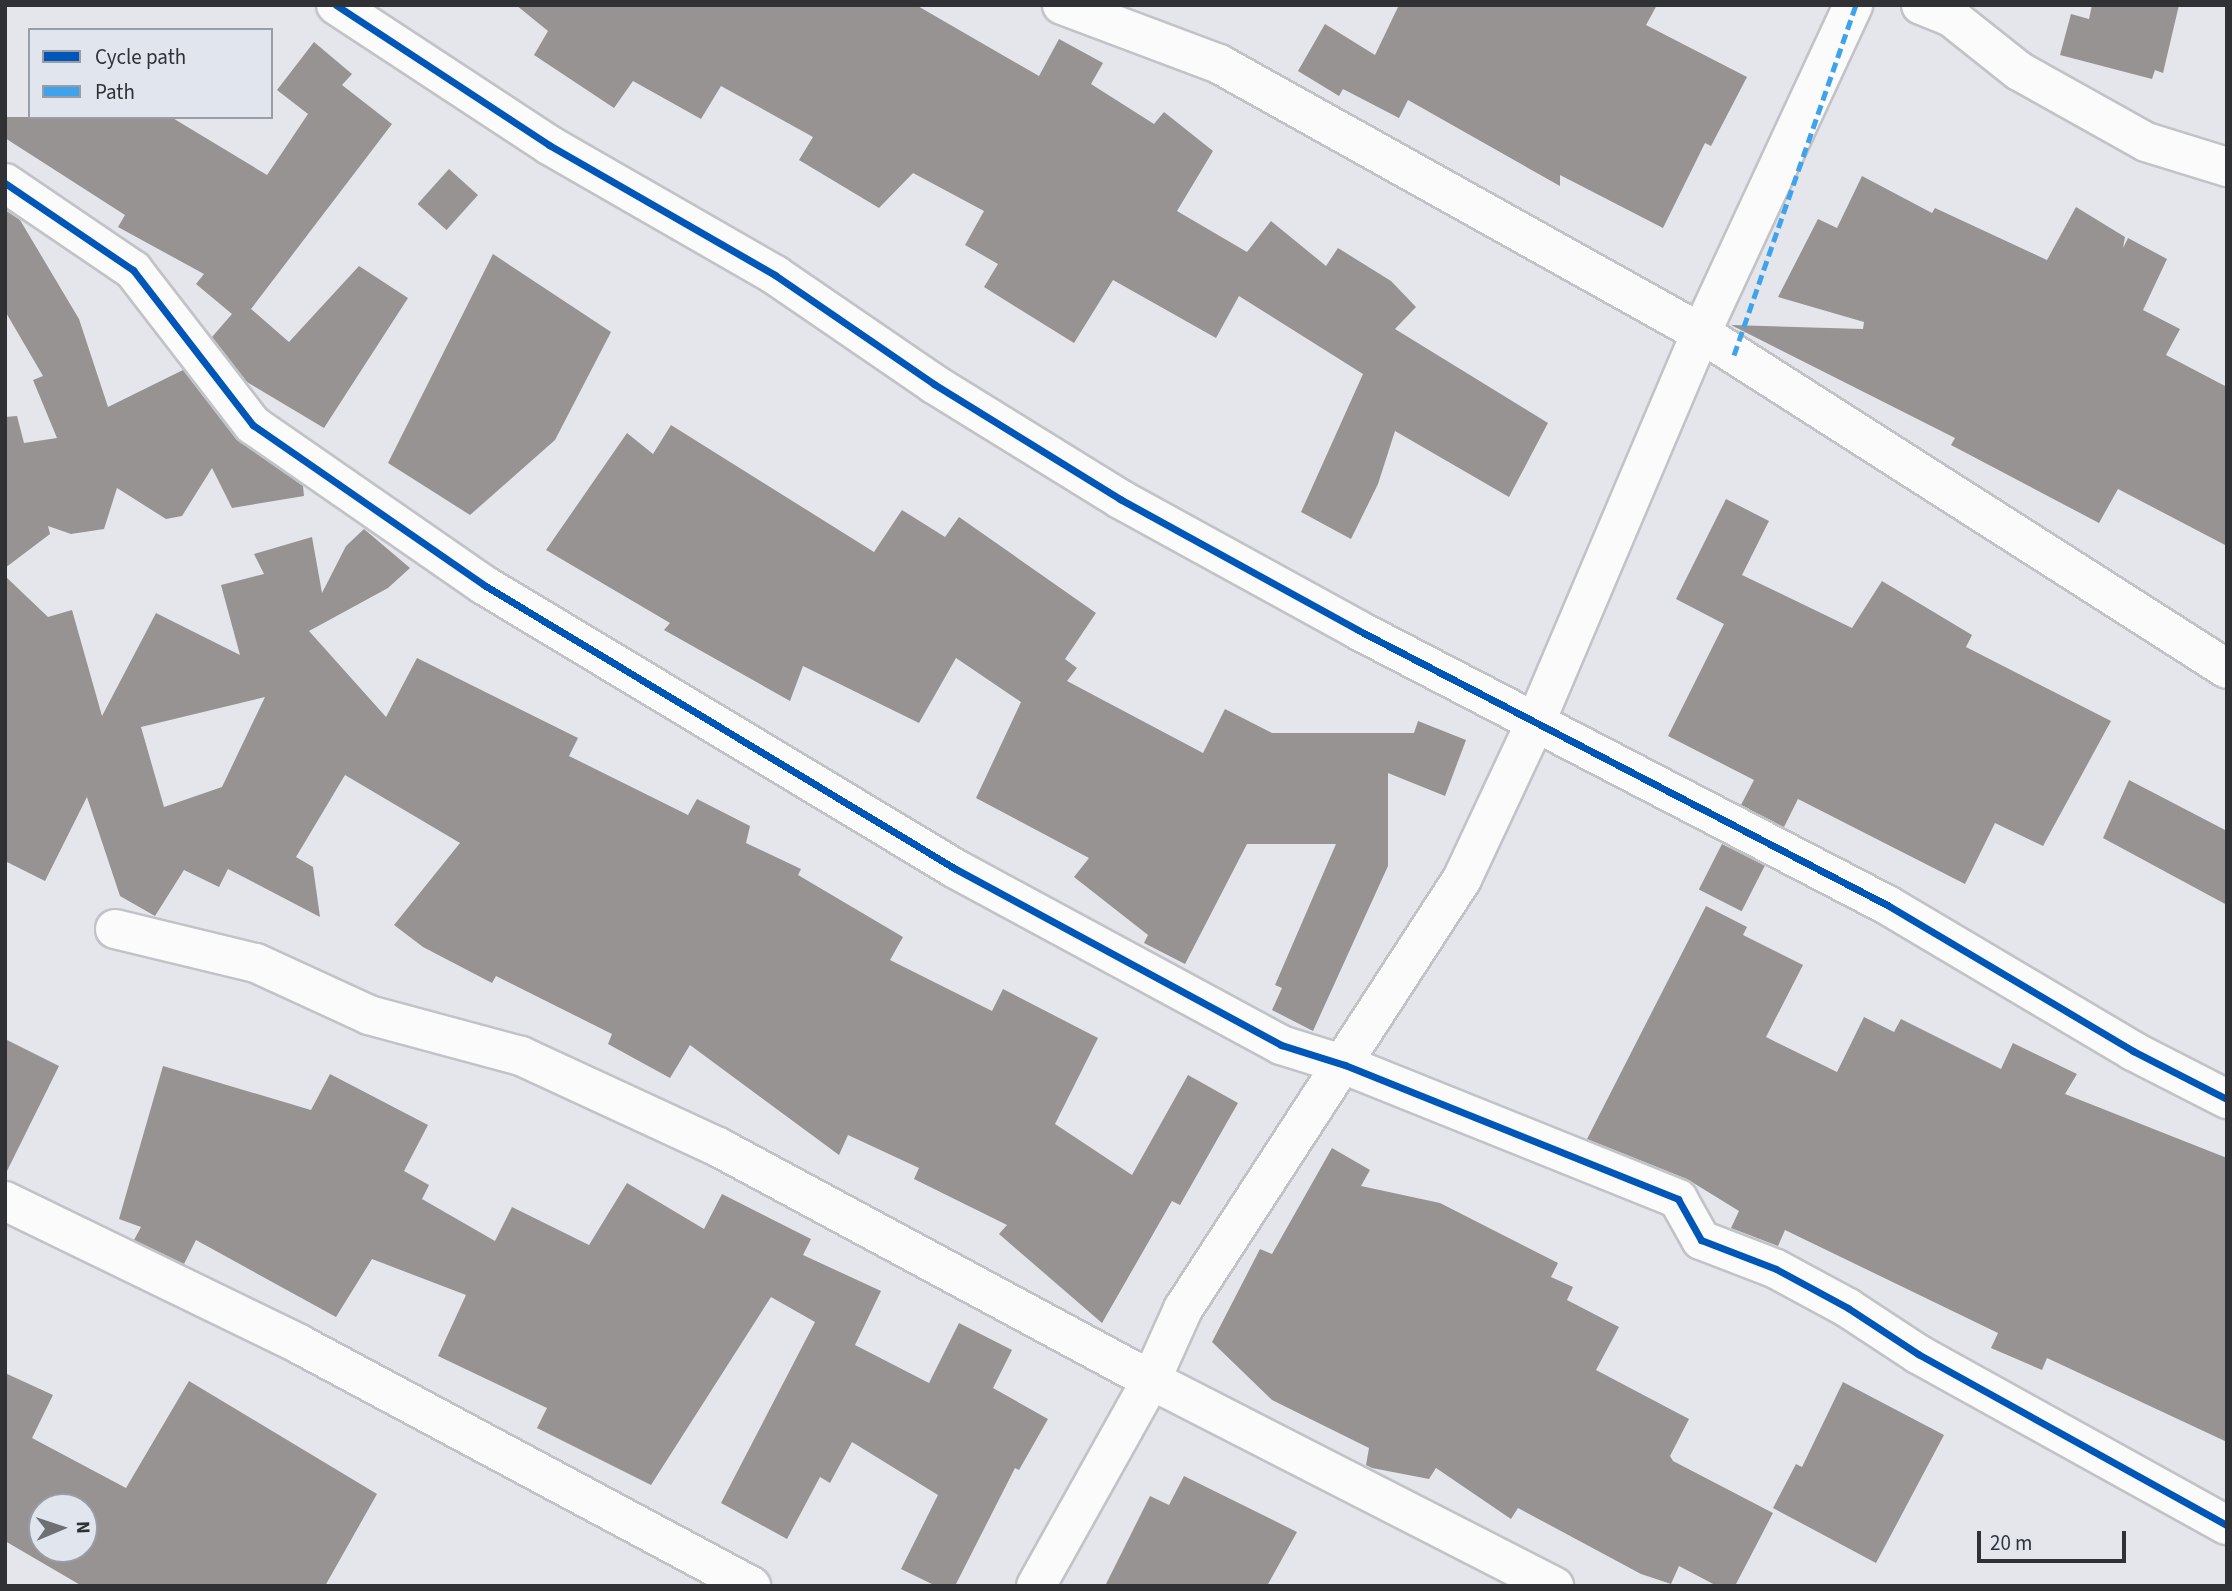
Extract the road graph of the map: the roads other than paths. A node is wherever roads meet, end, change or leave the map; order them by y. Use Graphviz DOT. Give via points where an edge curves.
graph roads {
  1 [pos="1062,5"];
  2 [pos="1853,5"];
  3 [pos="1921,5"];
  4 [pos="343,7"];
  5 [pos="2227,167"];
  6 [pos="5,183"];
  7 [pos="1701,333"];
  8 [pos="2227,669"];
  9 [pos="1536,721"];
  10 [pos="115,929"];
  11 [pos="1345,1065"];
  12 [pos="2227,1099"];
  13 [pos="5,1201"];
  14 [pos="1151,1380"];
  15 [pos="2227,1525"];
  16 [pos="751,1586"];
  17 [pos="1036,1586"];
  18 [pos="1554,1586"];
  1 -- 7 [label="street" via="1219,64"];
  2 -- 7 [label="street"];
  3 -- 5 [label="street" via="1951,17 2019,71 2146,142"];
  4 -- 9 [label="street" via="549,145 775,275 934,384 1120,499"];
  6 -- 11 [label="street" via="133,270 253,425 484,585 954,868 1281,1045"];
  7 -- 8 [label="street"];
  7 -- 9 [label="street"];
  9 -- 11 [label="street" via="1462,879"];
  9 -- 12 [label="street" via="1889,905 2133,1051"];
  10 -- 14 [label="street" via="256,963 369,1015 522,1056 718,1147"];
  11 -- 14 [label="street" via="1182,1308"];
  11 -- 15 [label="street" via="1678,1199 1701,1240 1776,1269 1848,1308 1918,1354"];
  13 -- 16 [label="street" via="299,1344"];
  14 -- 17 [label="street"];
  14 -- 18 [label="street"];
}
